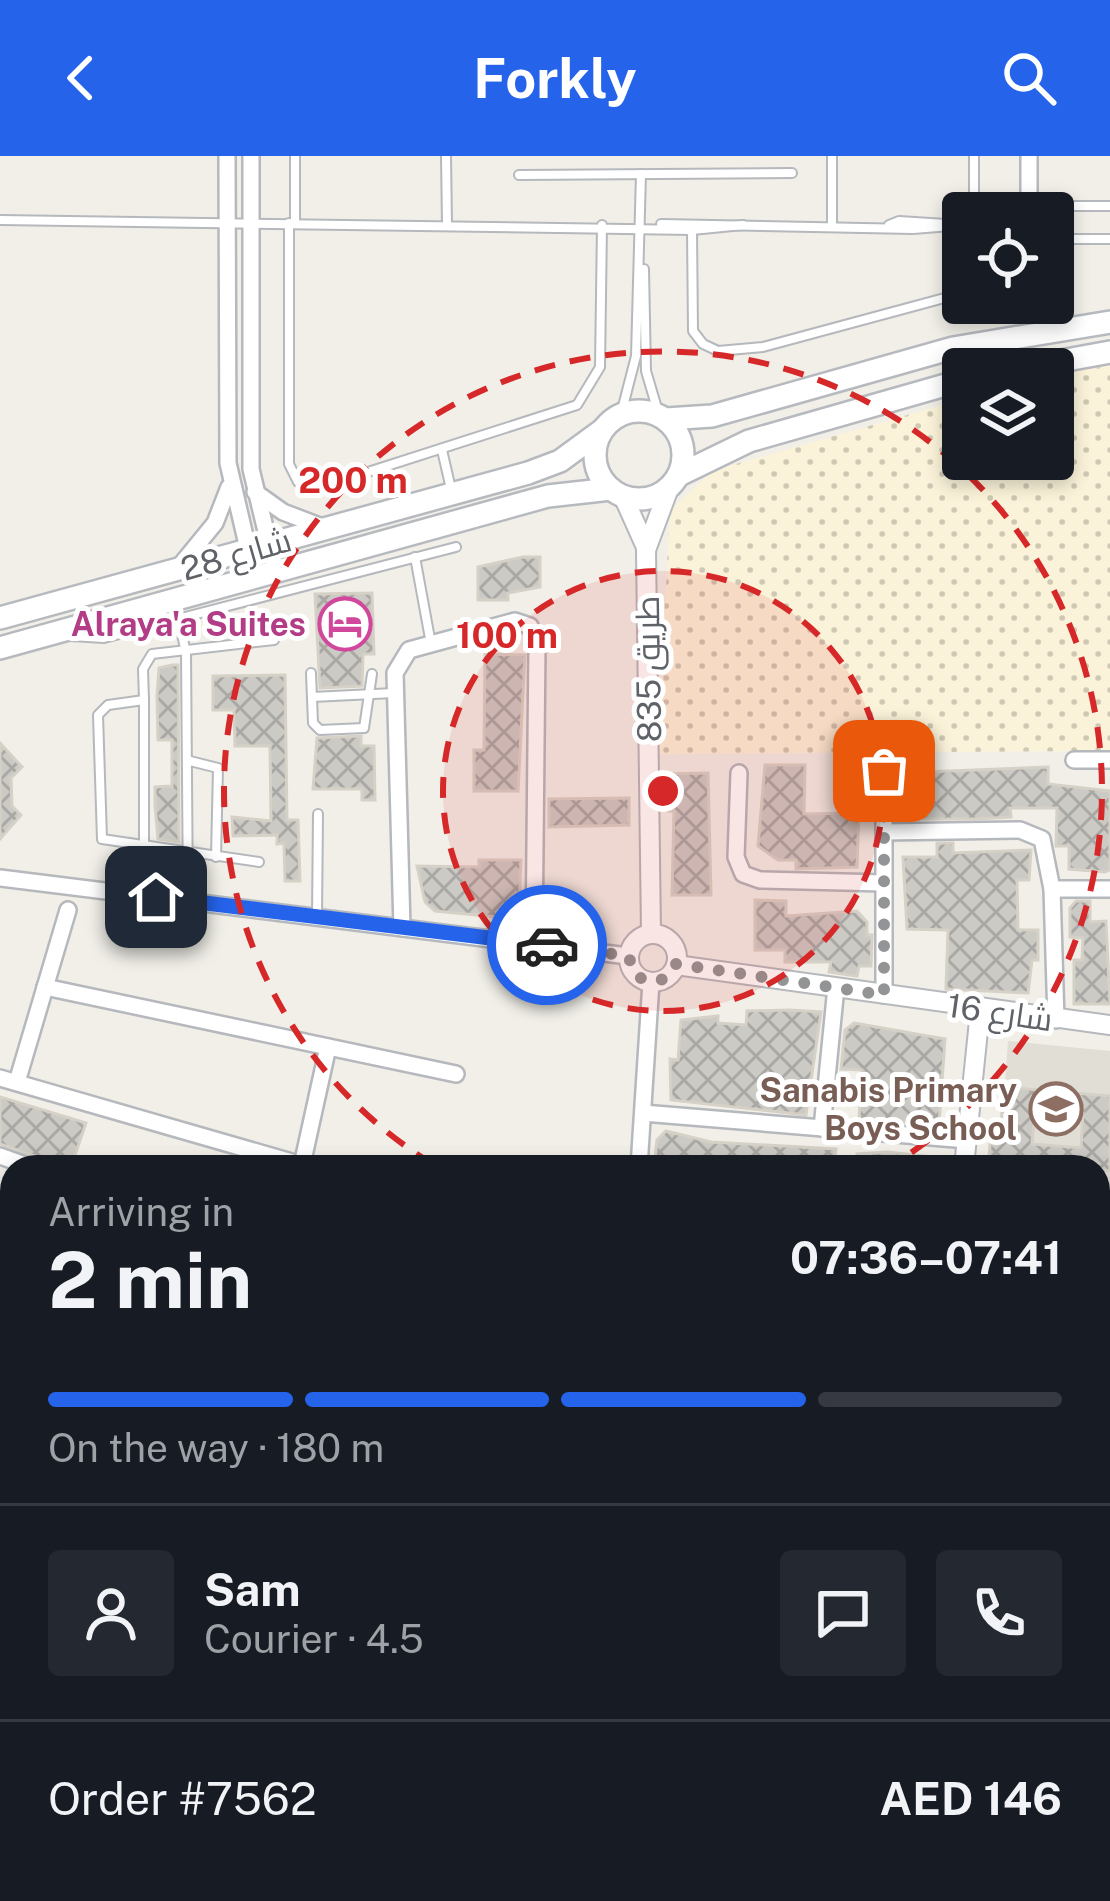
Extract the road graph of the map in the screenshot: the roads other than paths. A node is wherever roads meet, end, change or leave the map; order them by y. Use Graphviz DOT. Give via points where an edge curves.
graph roads {
  1 [pos="227,156"];
  2 [pos="251,156"];
  3 [pos="295,156"];
  4 [pos="446,156"];
  5 [pos="832,156"];
  6 [pos="974,156"];
  7 [pos="1029,156"];
  8 [pos="792,173"];
  9 [pos="641,174"];
  10 [pos="519,175"];
  11 [pos="974,192"];
  12 [pos="1029,192"];
  13 [pos="1110,206"];
  14 [pos="1074,207"];
  15 [pos="0,220"];
  16 [pos="228,222"];
  17 [pos="251,223"];
  18 [pos="292,223"];
  19 [pos="447,224"];
  20 [pos="602,225"];
  21 [pos="641,225"];
  22 [pos="654,225"];
  23 [pos="742,225"];
  24 [pos="832,225"];
  25 [pos="942,226"];
  26 [pos="692,230"];
  27 [pos="1074,239"];
  28 [pos="1110,239"];
  29 [pos="642,262"];
  30 [pos="942,299"];
  31 [pos="1110,322"];
  32 [pos="1023,324"];
  33 [pos="1053,324"];
  34 [pos="1059,330"];
  35 [pos="1018,337"];
  36 [pos="1110,352"];
  37 [pos="1074,359"];
  38 [pos="942,386"];
  39 [pos="621,414"];
  40 [pos="662,417"];
  41 [pos="601,431"];
  42 [pos="442,450"];
  43 [pos="674,481"];
  44 [pos="230,484"];
  45 [pos="255,492"];
  46 [pos="617,492"];
  47 [pos="453,494"];
  48 [pos="327,529"];
  49 [pos="269,545"];
  50 [pos="456,547"];
  51 [pos="646,550"];
  52 [pos="246,551"];
  53 [pos="415,556"];
  54 [pos="175,572"];
  55 [pos="266,576"];
  56 [pos="176,610"];
  57 [pos="241,612"];
  58 [pos="0,618"];
  59 [pos="274,640"];
  60 [pos="250,643"];
  61 [pos="431,644"];
  62 [pos="0,648"];
  63 [pos="186,653"];
  64 [pos="311,674"];
  65 [pos="372,674"];
  66 [pos="395,693"];
  67 [pos="368,696"];
  68 [pos="312,697"];
  69 [pos="144,700"];
  70 [pos="1074,760"];
  71 [pos="1110,760"];
  72 [pos="190,761"];
  73 [pos="884,771"];
  74 [pos="739,773"];
  75 [pos="319,814"];
  76 [pos="884,832"];
  77 [pos="128,844"];
  78 [pos="144,849"];
  79 [pos="190,855"];
  80 [pos="216,856"];
  81 [pos="259,862"];
  82 [pos="0,878"];
  83 [pos="884,883"];
  84 [pos="1110,889"];
  85 [pos="1052,890"];
  86 [pos="124,893"];
  87 [pos="188,901"];
  88 [pos="68,910"];
  89 [pos="317,917"];
  90 [pos="402,928"];
  91 [pos="651,933"];
  92 [pos="534,944"];
  93 [pos="628,956"];
  94 [pos="676,964"];
  95 [pos="652,982"];
  96 [pos="45,987"];
  97 [pos="836,987"];
  98 [pos="884,995"];
  99 [pos="980,1011"];
  100 [pos="1057,1021"];
  101 [pos="1110,1025"];
  102 [pos="328,1047"];
  103 [pos="456,1074"];
  104 [pos="9,1080"];
  105 [pos="643,1113"];
  106 [pos="822,1128"];
  107 [pos="967,1140"];
  108 [pos="267,1155"];
  109 [pos="307,1155"];
  110 [pos="641,1155"];
  111 [pos="965,1155"];
  1 -- 16 [label="street"];
  2 -- 17 [label="street"];
  3 -- 18 [label="lane"];
  4 -- 19 [label="lane"];
  5 -- 24 [label="lane"];
  6 -- 11 [label="lane"];
  7 -- 12 [label="street"];
  8 -- 9 [label="lane"];
  9 -- 10 [label="lane"];
  9 -- 21 [label="lane"];
  13 -- 14 [label="lane"];
  15 -- 16 [label="lane"];
  16 -- 17 [label="lane"];
  16 -- 44 [label="street"];
  17 -- 18 [label="lane"];
  17 -- 45 [label="street"];
  18 -- 19 [label="lane"];
  18 -- 42 [label="lane" via="289,464 298,482 328,486"];
  19 -- 20 [label="lane"];
  20 -- 21 [label="lane"];
  20 -- 42 [label="lane" via="602,352 587,394 564,412"];
  21 -- 22 [label="lane"];
  21 -- 29 [label="lane"];
  22 -- 23 [label="lane"];
  22 -- 26 [label="lane"];
  23 -- 24 [label="lane"];
  23 -- 26 [label="lane"];
  24 -- 25 [label="lane"];
  26 -- 30 [label="lane" via="692,331 710,349 763,347"];
  27 -- 28 [label="lane"];
  29 -- 39 [label="lane" via="634,371"];
  29 -- 40 [label="lane" via="646,370"];
  31 -- 34 [label="main road"];
  32 -- 35 [label="street"];
  33 -- 34 [label="street"];
  34 -- 35 [label="main road"];
  35 -- 40 [label="main road" via="712,416"];
  36 -- 37 [label="main road"];
  38 -- 43 [label="main road" via="749,441"];
  39 -- 40 [label="main road"];
  39 -- 41 [label="main road"];
  40 -- 43 [label="main road" via="682,444"];
  41 -- 46 [label="main road" via="595,456"];
  41 -- 47 [label="main road, شارع 28" via="544,468"];
  42 -- 47 [label="lane"];
  43 -- 46 [label="main road" via="655,496"];
  43 -- 51 [label="street, طريق 835"];
  44 -- 52 [label="street"];
  44 -- 54 [label="street" via="215,523"];
  45 -- 48 [label="street"];
  45 -- 49 [label="street"];
  46 -- 51 [label="street, طريق 835"];
  46 -- 55 [label="main road, شارع 28" via="548,496"];
  47 -- 48 [label="main road, شارع 28"];
  48 -- 49 [label="main road, شارع 28"];
  49 -- 52 [label="main road, شارع 28"];
  49 -- 55 [label="street"];
  50 -- 53 [label="lane"];
  51 -- 91 [label="street, طريق 835"];
  52 -- 54 [label="main road, شارع 28"];
  52 -- 55 [label="street"];
  53 -- 57 [label="lane"];
  53 -- 61 [label="lane"];
  54 -- 58 [label="main road, شارع 28"];
  55 -- 56 [label="main road, شارع 28"];
  56 -- 57 [label="lane"];
  56 -- 62 [label="main road, شارع 28"];
  56 -- 63 [label="lane"];
  57 -- 60 [label="lane"];
  59 -- 60 [label="lane"];
  60 -- 63 [label="lane"];
  61 -- 66 [label="street" via="400,660"];
  61 -- 92 [label="street" via="515,621 530,626 537,645"];
  63 -- 69 [label="lane" via="169,650 144,661"];
  63 -- 72 [label="lane"];
  64 -- 68 [label="lane"];
  65 -- 67 [label="lane"];
  66 -- 67 [label="lane"];
  66 -- 90 [label="street"];
  67 -- 68 [label="lane"];
  67 -- 68 [label="lane" via="367,724 359,730 314,728"];
  69 -- 77 [label="lane" via="109,705 96,721 100,833 108,843"];
  69 -- 78 [label="lane"];
  70 -- 71 [label="street"];
  72 -- 79 [label="lane"];
  72 -- 80 [label="lane" via="218,769"];
  73 -- 76 [label="street"];
  74 -- 83 [label="street" via="736,857 743,874"];
  75 -- 89 [label="lane"];
  76 -- 83 [label="street"];
  76 -- 85 [label="street" via="1029,831 1047,846"];
  77 -- 78 [label="lane"];
  77 -- 86 [label="lane"];
  78 -- 79 [label="lane"];
  79 -- 80 [label="lane"];
  79 -- 87 [label="lane"];
  80 -- 81 [label="lane"];
  82 -- 86 [label="street"];
  83 -- 98 [label="street"];
  84 -- 85 [label="street"];
  85 -- 100 [label="street"];
  86 -- 87 [label="street"];
  87 -- 89 [label="street"];
  88 -- 96 [label="street"];
  89 -- 90 [label="street"];
  90 -- 92 [label="street"];
  91 -- 93 [label="street"];
  91 -- 94 [label="street" via="672,942"];
  92 -- 93 [label="street"];
  93 -- 95 [label="street" via="637,976"];
  94 -- 95 [label="street"];
  94 -- 97 [label="street, شارع 16"];
  95 -- 105 [label="street"];
  96 -- 102 [label="street"];
  96 -- 104 [label="street"];
  97 -- 98 [label="street, شارع 16"];
  97 -- 106 [label="street"];
  98 -- 99 [label="street, شارع 16"];
  99 -- 100 [label="street, شارع 16"];
  99 -- 107 [label="street"];
  100 -- 101 [label="street, شارع 16"];
  102 -- 103 [label="street"];
  102 -- 109 [label="street"];
  104 -- 108 [label="street"];
  105 -- 106 [label="street"];
  105 -- 110 [label="street"];
  106 -- 107 [label="street"];
  107 -- 111 [label="street"];
}
